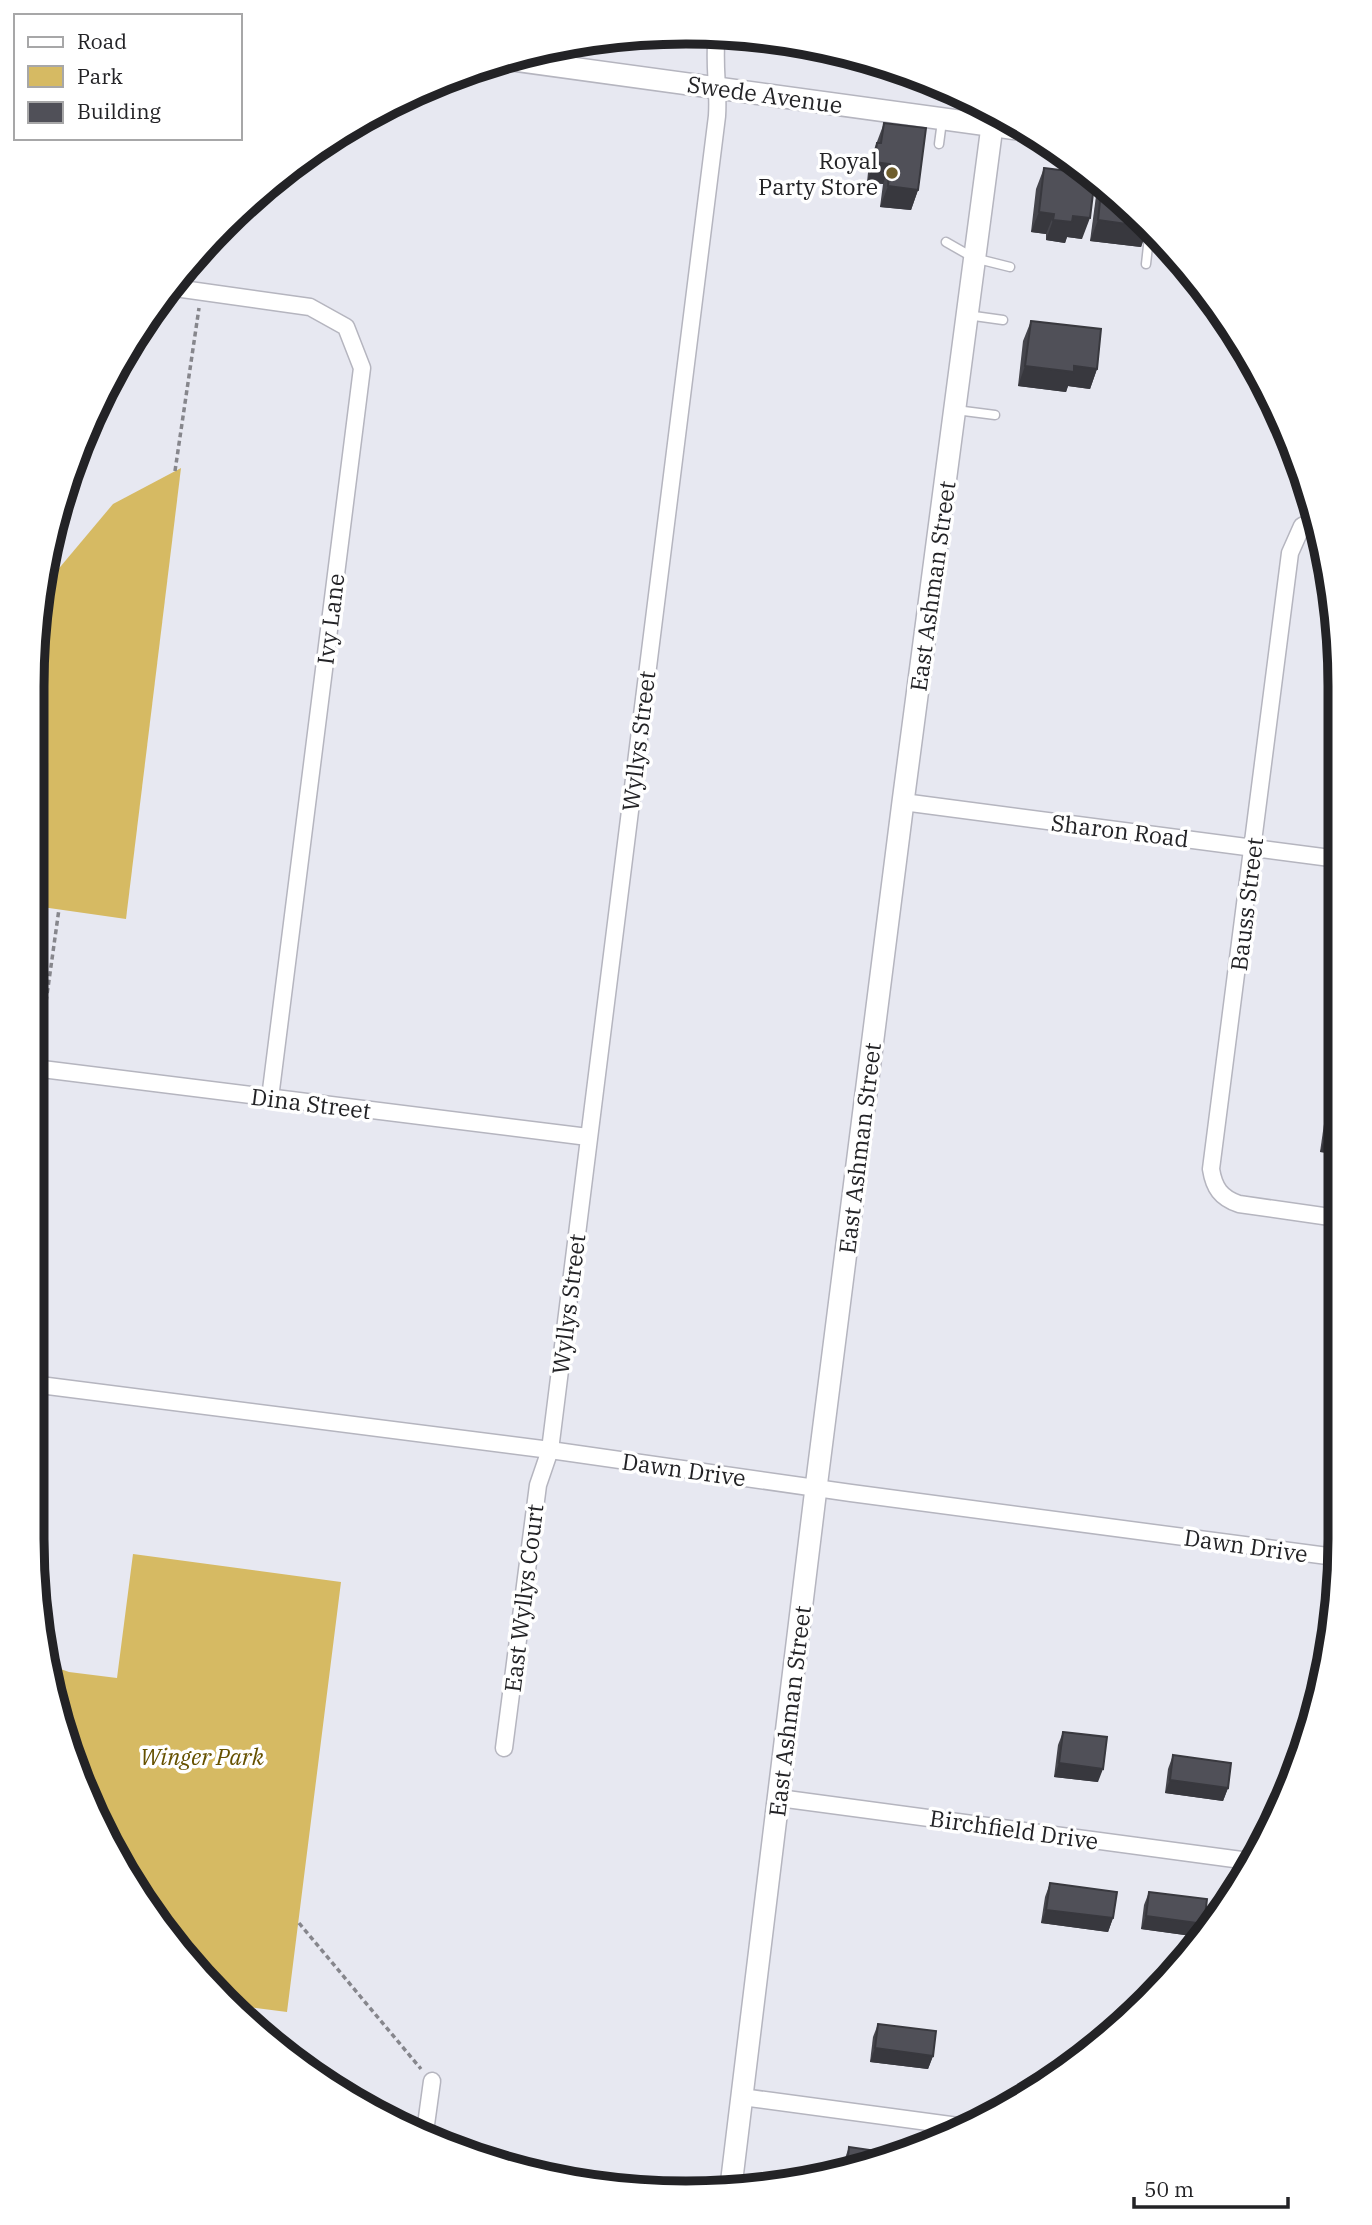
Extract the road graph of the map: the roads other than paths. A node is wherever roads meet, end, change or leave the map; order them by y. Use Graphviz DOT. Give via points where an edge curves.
graph roads {
  1 [pos="716,45"];
  2 [pos="534,63"];
  3 [pos="719,87"];
  4 [pos="942,118"];
  5 [pos="985,118"];
  6 [pos="992,122"];
  7 [pos="939,144"];
  8 [pos="1149,241"];
  9 [pos="946,242"];
  10 [pos="974,258"];
  11 [pos="1146,264"];
  12 [pos="1010,267"];
  13 [pos="181,289"];
  14 [pos="967,315"];
  15 [pos="1003,320"];
  16 [pos="955,410"];
  17 [pos="995,415"];
  18 [pos="1307,524"];
  19 [pos="903,802"];
  20 [pos="1254,848"];
  21 [pos="1328,858"];
  22 [pos="44,1069"];
  23 [pos="270,1098"];
  24 [pos="588,1138"];
  25 [pos="1328,1217"];
  26 [pos="44,1390"];
  27 [pos="550,1450"];
  28 [pos="816,1488"];
  29 [pos="1328,1556"];
  30 [pos="504,1748"];
  31 [pos="779,1798"];
  32 [pos="1242,1860"];
  33 [pos="432,2081"];
  34 [pos="742,2097"];
  35 [pos="948,2125"];
  36 [pos="426,2126"];
  37 [pos="732,2180"];
  1 -- 3 [label="street, Wyllys Street"];
  2 -- 3 [label="street, Swede Avenue"];
  3 -- 4 [label="street, Swede Avenue" via="883,116"];
  3 -- 24 [label="street, Wyllys Street"];
  4 -- 5 [label="street, Swede Avenue"];
  4 -- 7 [label="lane"];
  6 -- 10 [label="street, East Ashman Street"];
  8 -- 11 [label="lane"];
  9 -- 10 [label="lane"];
  10 -- 12 [label="lane"];
  10 -- 14 [label="street, East Ashman Street"];
  13 -- 23 [label="street, Ivy Lane" via="310,307 346,327 362,368"];
  14 -- 15 [label="lane"];
  14 -- 16 [label="street, East Ashman Street"];
  16 -- 17 [label="lane"];
  16 -- 19 [label="street, East Ashman Street"];
  18 -- 20 [label="street, Bauss Street" via="1301,526 1290,553"];
  19 -- 20 [label="street, Sharon Road"];
  19 -- 28 [label="street, East Ashman Street"];
  20 -- 21 [label="street, Sharon Road"];
  20 -- 25 [label="street, Bauss Street" via="1211,1169 1213,1182 1227,1200 1239,1205"];
  22 -- 23 [label="street, Dina Street"];
  23 -- 24 [label="street, Dina Street"];
  24 -- 27 [label="street, Wyllys Street"];
  26 -- 27 [label="street, Dawn Drive"];
  27 -- 28 [label="street, Dawn Drive"];
  27 -- 30 [label="street, East Wyllys Court" via="538,1485"];
  28 -- 29 [label="street, Dawn Drive"];
  28 -- 31 [label="street, East Ashman Street"];
  31 -- 32 [label="street, Birchfield Drive"];
  31 -- 34 [label="street, East Ashman Street"];
  33 -- 36 [label="street"];
  34 -- 35 [label="street"];
  34 -- 37 [label="street, East Ashman Street"];
}
